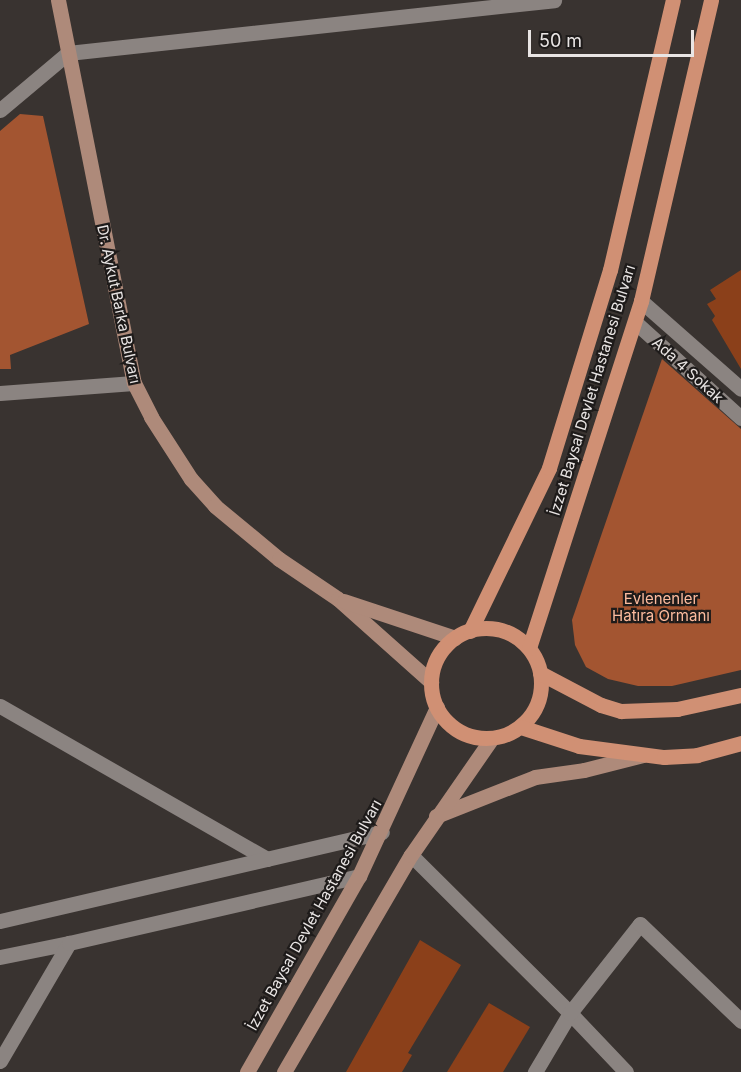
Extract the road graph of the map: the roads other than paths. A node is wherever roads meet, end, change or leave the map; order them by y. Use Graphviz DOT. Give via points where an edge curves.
graph roads {
  1 [pos="58,0"];
  2 [pos="554,0"];
  3 [pos="673,0"];
  4 [pos="711,0"];
  5 [pos="469,5"];
  6 [pos="68,53"];
  7 [pos="0,110"];
  8 [pos="641,301"];
  9 [pos="635,322"];
  10 [pos="134,383"];
  11 [pos="741,389"];
  12 [pos="0,393"];
  13 [pos="741,418"];
  14 [pos="338,599"];
  15 [pos="470,631"];
  16 [pos="455,638"];
  17 [pos="529,648"];
  18 [pos="540,673"];
  19 [pos="432,682"];
  20 [pos="741,695"];
  21 [pos="0,706"];
  22 [pos="437,707"];
  23 [pos="521,727"];
  24 [pos="492,738"];
  25 [pos="741,743"];
  26 [pos="643,755"];
  27 [pos="436,816"];
  28 [pos="382,832"];
  29 [pos="411,855"];
  30 [pos="267,859"];
  31 [pos="359,876"];
  32 [pos="0,921"];
  33 [pos="69,943"];
  34 [pos="0,957"];
  35 [pos="570,1013"];
  36 [pos="741,1021"];
  37 [pos="0,1061"];
  38 [pos="248,1072"];
  39 [pos="284,1072"];
  40 [pos="535,1072"];
  41 [pos="626,1072"];
  1 -- 6 [label="main road, Dr. Aykut Barka Bulvarı"];
  2 -- 5 [label="street"];
  3 -- 15 [label="main road, İzzet Baysal Devlet Hastanesi Bulvarı" via="610,270 549,468"];
  4 -- 8 [label="main road, İzzet Baysal Devlet Hastanesi Bulvarı"];
  5 -- 6 [label="street"];
  6 -- 7 [label="street"];
  6 -- 10 [label="main road, Dr. Aykut Barka Bulvarı"];
  8 -- 9 [label="main road, İzzet Baysal Devlet Hastanesi Bulvarı"];
  8 -- 11 [label="street, Ada 4 Sokak"];
  9 -- 13 [label="street, Ada 4 Sokak"];
  9 -- 17 [label="main road, İzzet Baysal Devlet Hastanesi Bulvarı"];
  10 -- 12 [label="street"];
  10 -- 14 [label="main road, Dr. Aykut Barka Bulvarı" via="170,448 215,506"];
  14 -- 16 [label="main road, Dr. Aykut Barka Bulvarı"];
  14 -- 19 [label="main road, Dr. Aykut Barka Bulvarı"];
  15 -- 16 [label="main road"];
  15 -- 17 [label="main road" via="500,629"];
  16 -- 19 [label="main road" via="439,654"];
  17 -- 18 [label="main road"];
  18 -- 20 [label="main road" via="601,705 621,711 677,709"];
  18 -- 23 [label="main road" via="540,698"];
  19 -- 22 [label="main road"];
  21 -- 30 [label="street"];
  22 -- 24 [label="main road" via="457,730 472,737"];
  22 -- 28 [label="main road, İzzet Baysal Devlet Hastanesi Bulvarı"];
  23 -- 24 [label="main road"];
  23 -- 26 [label="main road" via="579,746"];
  24 -- 27 [label="main road"];
  25 -- 26 [label="main road" via="697,755"];
  26 -- 27 [label="main road" via="535,777"];
  27 -- 29 [label="main road"];
  28 -- 30 [label="street"];
  28 -- 31 [label="main road, İzzet Baysal Devlet Hastanesi Bulvarı"];
  29 -- 35 [label="street"];
  29 -- 39 [label="main road"];
  30 -- 32 [label="street"];
  31 -- 33 [label="street"];
  31 -- 38 [label="main road, İzzet Baysal Devlet Hastanesi Bulvarı"];
  33 -- 34 [label="street"];
  33 -- 37 [label="street"];
  35 -- 36 [label="street" via="640,924"];
  35 -- 40 [label="street"];
  35 -- 41 [label="street"];
}
